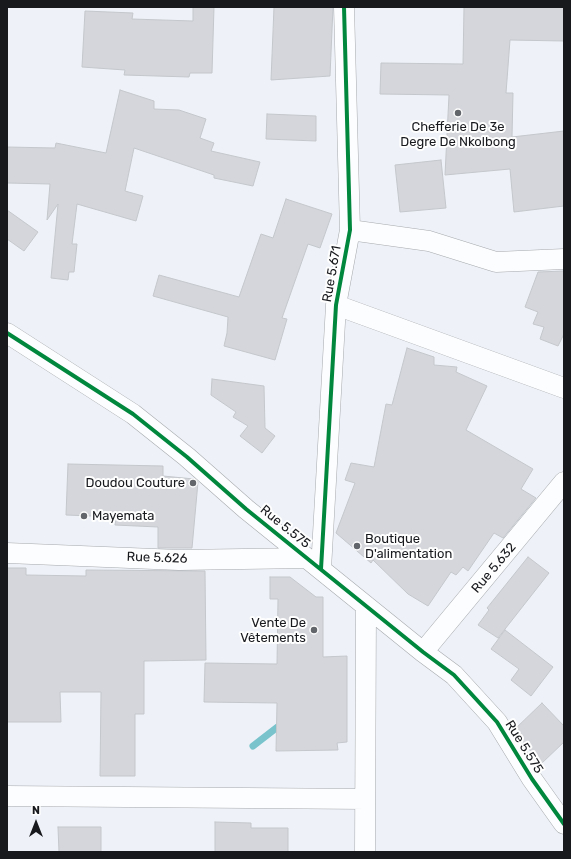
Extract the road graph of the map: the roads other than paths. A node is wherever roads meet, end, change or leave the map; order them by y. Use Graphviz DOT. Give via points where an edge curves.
graph roads {
  1 [pos="344,7"];
  2 [pos="350,230"];
  3 [pos="564,259"];
  4 [pos="336,306"];
  5 [pos="7,333"];
  6 [pos="564,388"];
  7 [pos="564,482"];
  8 [pos="7,553"];
  9 [pos="314,563"];
  10 [pos="366,606"];
  11 [pos="423,652"];
  12 [pos="7,796"];
  13 [pos="365,799"];
  14 [pos="564,824"];
  15 [pos="365,852"];
  1 -- 2 [label="street, Rue 5.671"];
  2 -- 3 [label="street" via="429,241 496,262"];
  2 -- 4 [label="street, Rue 5.671"];
  4 -- 6 [label="street"];
  4 -- 9 [label="street, Rue 5.671"];
  5 -- 9 [label="street, Rue 5.575" via="133,414"];
  7 -- 11 [label="street, Rue 5.632"];
  8 -- 9 [label="street, Rue 5.626"];
  9 -- 10 [label="street, Rue 5.575"];
  10 -- 11 [label="street, Rue 5.575"];
  10 -- 13 [label="street"];
  11 -- 14 [label="street, Rue 5.575" via="454,675 496,722"];
  12 -- 13 [label="street"];
  13 -- 15 [label="street"];
}
